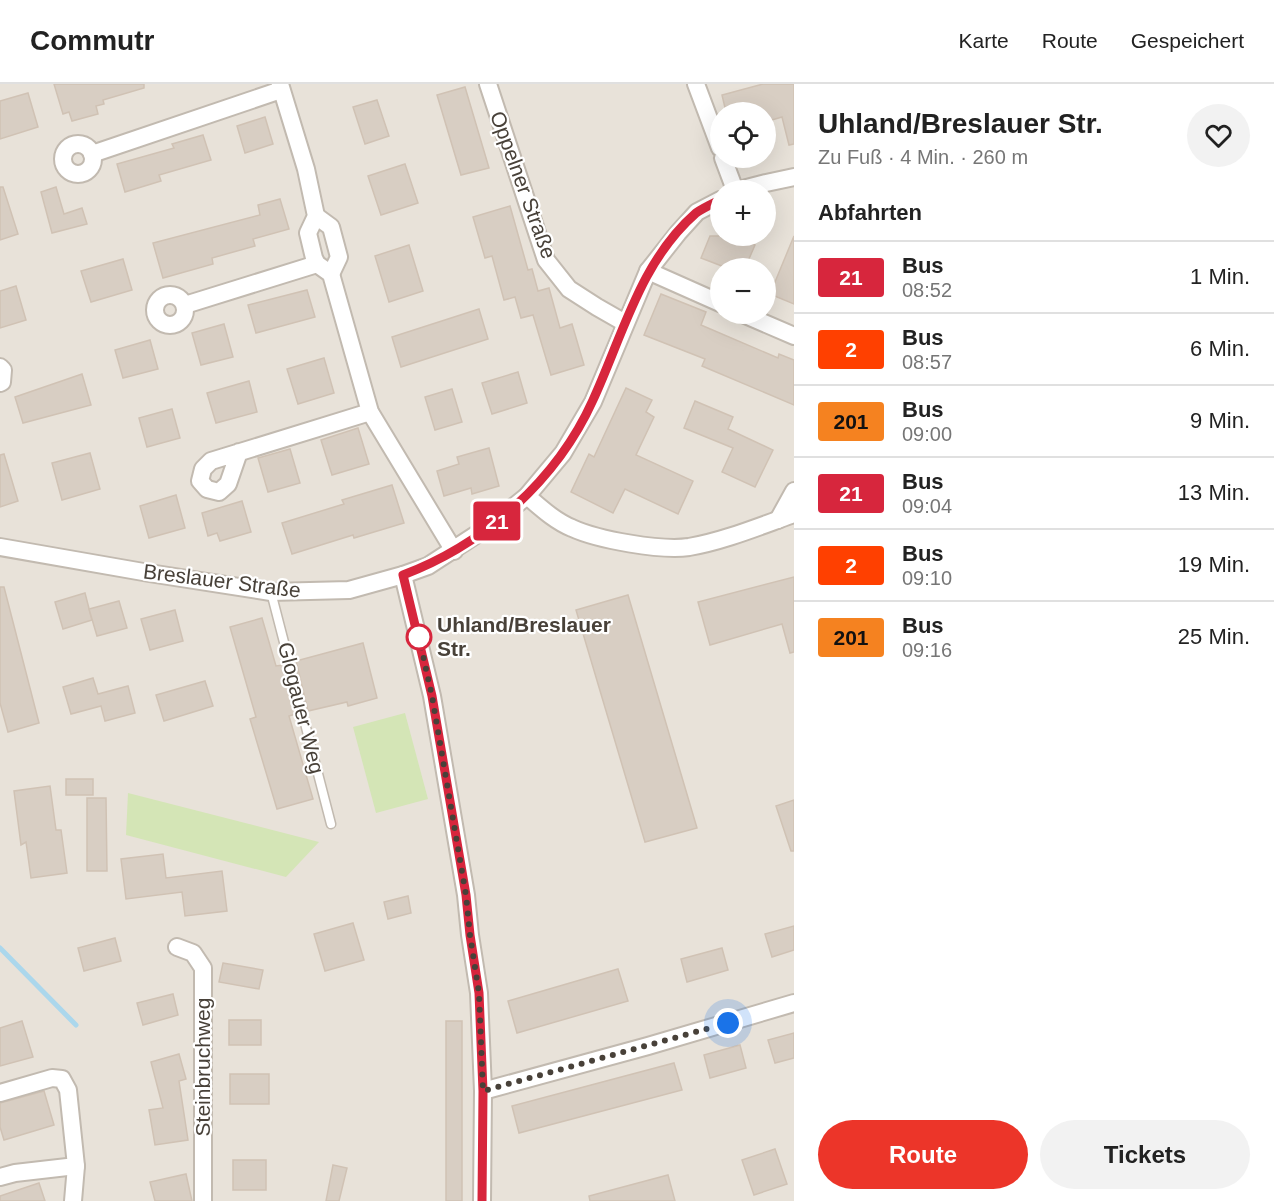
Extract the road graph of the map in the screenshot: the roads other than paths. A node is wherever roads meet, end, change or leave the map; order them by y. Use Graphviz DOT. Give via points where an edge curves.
graph roads {
  1 [pos="488,84"];
  2 [pos="696,84"];
  3 [pos="280,87"];
  4 [pos="710,121"];
  5 [pos="92,154"];
  6 [pos="794,177"];
  7 [pos="776,181"];
  8 [pos="710,205"];
  9 [pos="316,216"];
  10 [pos="317,264"];
  11 [pos="648,271"];
  12 [pos="331,274"];
  13 [pos="710,299"];
  14 [pos="185,305"];
  15 [pos="625,323"];
  16 [pos="766,324"];
  17 [pos="794,336"];
  18 [pos="0,367"];
  19 [pos="0,383"];
  20 [pos="370,412"];
  21 [pos="239,452"];
  22 [pos="794,491"];
  23 [pos="527,496"];
  24 [pos="794,514"];
  25 [pos="778,520"];
  26 [pos="0,547"];
  27 [pos="454,550"];
  28 [pos="403,575"];
  29 [pos="271,592"];
  30 [pos="331,824"];
  31 [pos="177,947"];
  32 [pos="794,1003"];
  33 [pos="483,1091"];
  34 [pos="0,1093"];
  35 [pos="76,1166"];
  36 [pos="0,1177"];
  37 [pos="73,1201"];
  38 [pos="202,1201"];
  39 [pos="482,1201"];
  1 -- 15 [label="street, Oppelner Straße" via="546,260 569,289"];
  2 -- 4 [label="street"];
  3 -- 5 [label="street"];
  3 -- 9 [label="street"];
  6 -- 7 [label="street"];
  8 -- 11 [label="street, Breslauer Straße" via="678,233"];
  9 -- 10 [label="street" via="308,233"];
  9 -- 12 [label="street" via="331,227 339,257"];
  10 -- 12 [label="street"];
  10 -- 14 [label="street"];
  11 -- 13 [label="street"];
  11 -- 15 [label="street, Breslauer Straße"];
  12 -- 20 [label="street"];
  15 -- 23 [label="street, Breslauer Straße" via="593,402 563,453"];
  16 -- 17 [label="street"];
  18 -- 19 [label="street"];
  20 -- 21 [label="street"];
  20 -- 27 [label="street"];
  22 -- 25 [label="street"];
  23 -- 25 [label="street" via="572,528 658,547 688,547"];
  23 -- 27 [label="street, Breslauer Straße"];
  24 -- 25 [label="street"];
  26 -- 29 [label="street, Breslauer Straße"];
  27 -- 28 [label="street, Breslauer Straße"];
  28 -- 29 [label="street, Breslauer Straße" via="349,590"];
  28 -- 33 [label="street" via="432,696 466,895 479,993"];
  29 -- 30 [label="lane, Glogauer Weg"];
  31 -- 38 [label="street, Steinbruchweg" via="193,953 203,968"];
  32 -- 33 [label="street"];
  33 -- 39 [label="street"];
  34 -- 35 [label="street" via="52,1078 62,1079 68,1090"];
  35 -- 36 [label="street"];
  35 -- 37 [label="street"];
}
